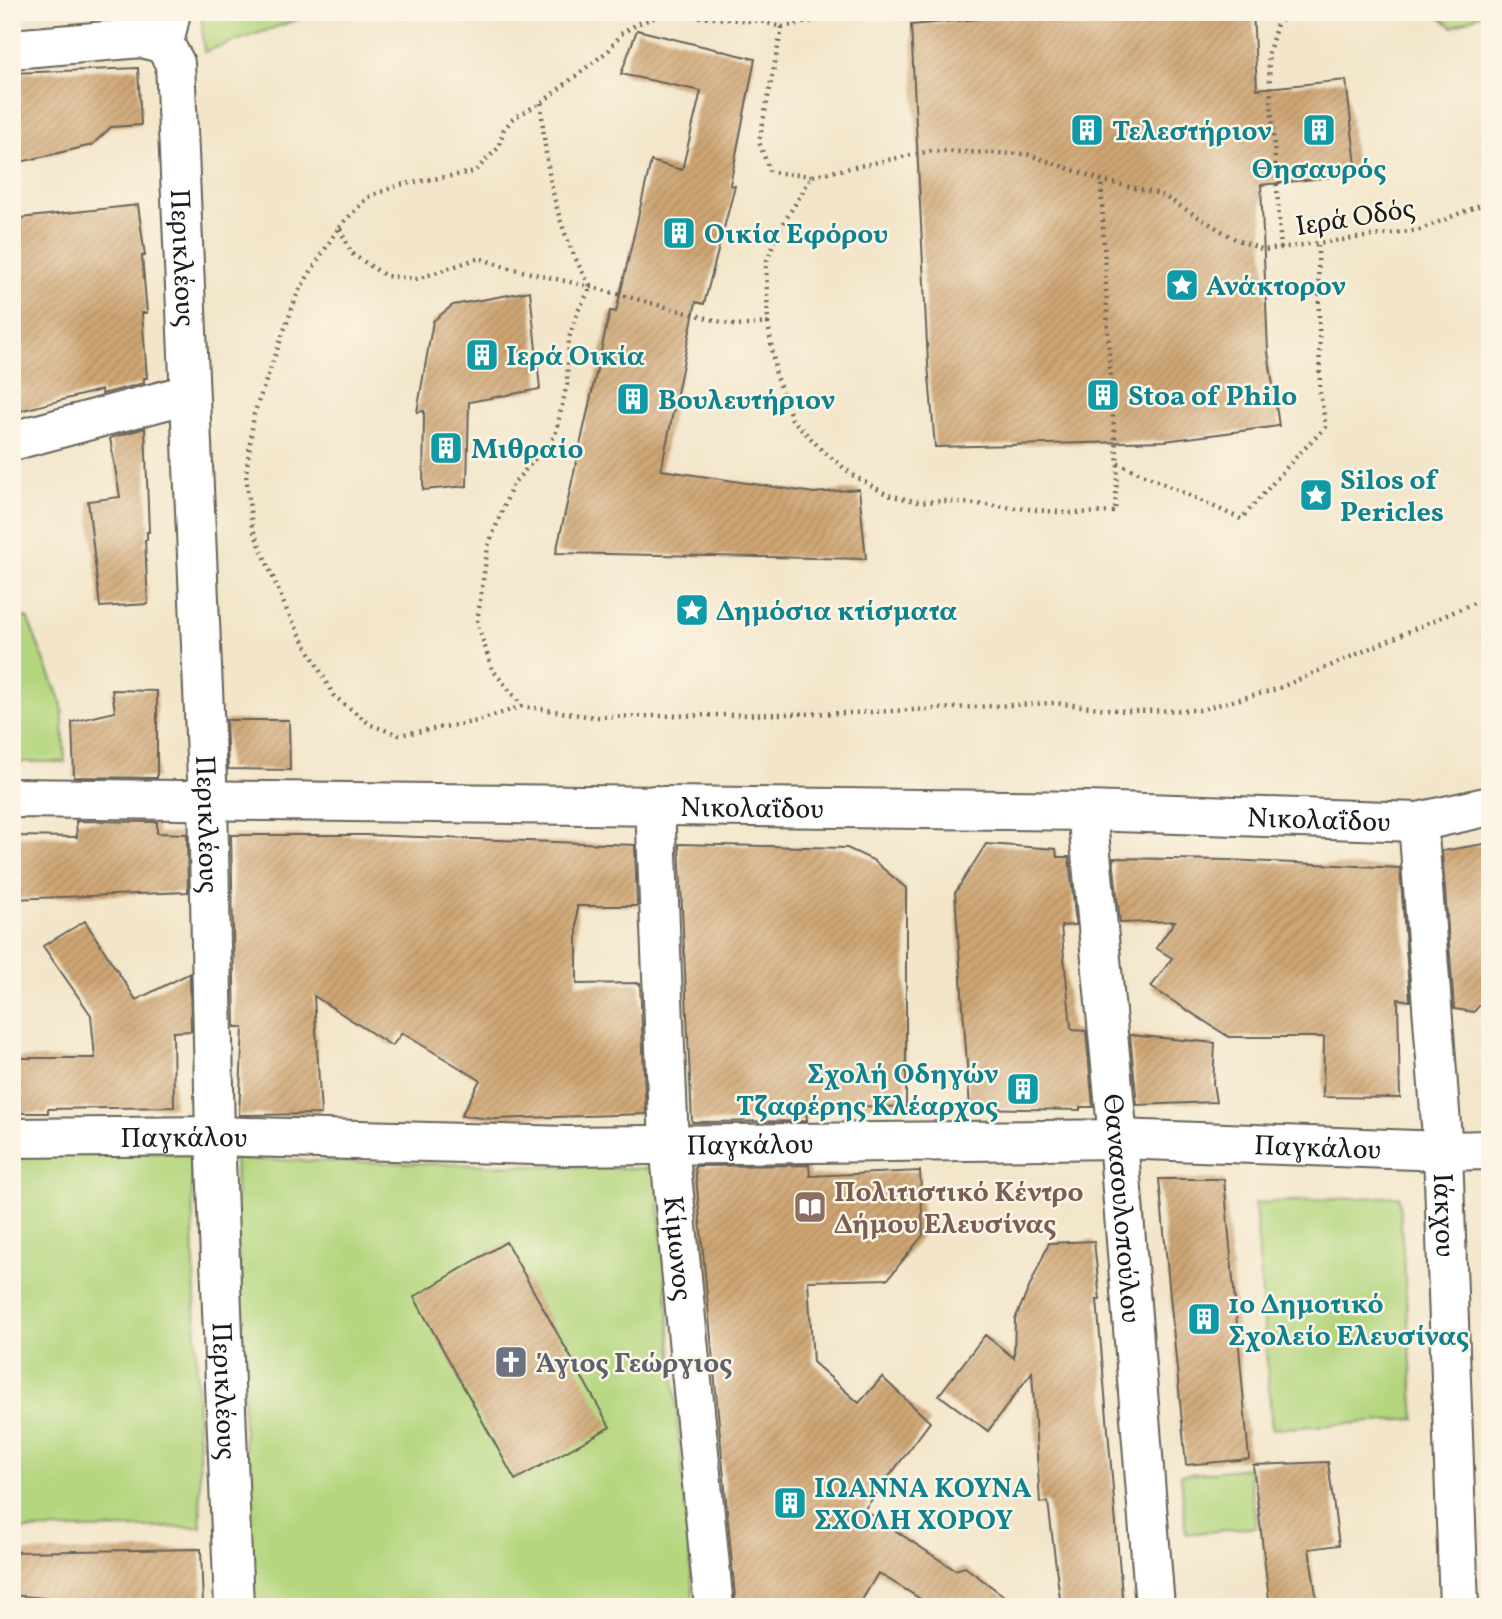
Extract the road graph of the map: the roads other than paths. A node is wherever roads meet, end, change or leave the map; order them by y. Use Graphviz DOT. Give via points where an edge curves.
graph roads {
  1 [pos="167,28"];
  2 [pos="12,49"];
  3 [pos="188,394"];
  4 [pos="12,441"];
  5 [pos="12,798"];
  6 [pos="208,801"];
  7 [pos="655,805"];
  8 [pos="1490,806"];
  9 [pos="1087,811"];
  10 [pos="1418,822"];
  11 [pos="215,1136"];
  12 [pos="12,1138"];
  13 [pos="1118,1139"];
  14 [pos="669,1144"];
  15 [pos="1490,1150"];
  16 [pos="1443,1151"];
  17 [pos="234,1607"];
  18 [pos="714,1607"];
  19 [pos="1154,1607"];
  20 [pos="1459,1607"];
  1 -- 2 [label="street" via="142,38"];
  1 -- 3 [label="street, Περικλέους" via="175,63"];
  3 -- 4 [label="street"];
  3 -- 6 [label="street, Περικλέους"];
  5 -- 6 [label="street, Νικολαΐδου"];
  6 -- 7 [label="street, Νικολαΐδου"];
  6 -- 11 [label="street, Περικλέους"];
  7 -- 9 [label="street, Νικολαΐδου"];
  7 -- 14 [label="street, Κίμωνος"];
  8 -- 10 [label="street, Νικολαΐδου"];
  9 -- 10 [label="street, Νικολαΐδου"];
  9 -- 13 [label="street, Θανασουλοπούλου"];
  10 -- 16 [label="street, Ιάκχου"];
  11 -- 12 [label="street, Παγκάλου"];
  11 -- 14 [label="street, Παγκάλου" via="567,1146"];
  11 -- 17 [label="street, Περικλέους"];
  13 -- 14 [label="street, Παγκάλου"];
  13 -- 16 [label="street, Παγκάλου"];
  13 -- 19 [label="street, Θανασουλοπούλου"];
  14 -- 18 [label="street, Κίμωνος"];
  15 -- 16 [label="street, Παγκάλου"];
  16 -- 20 [label="street, Ιάκχου"];
}
